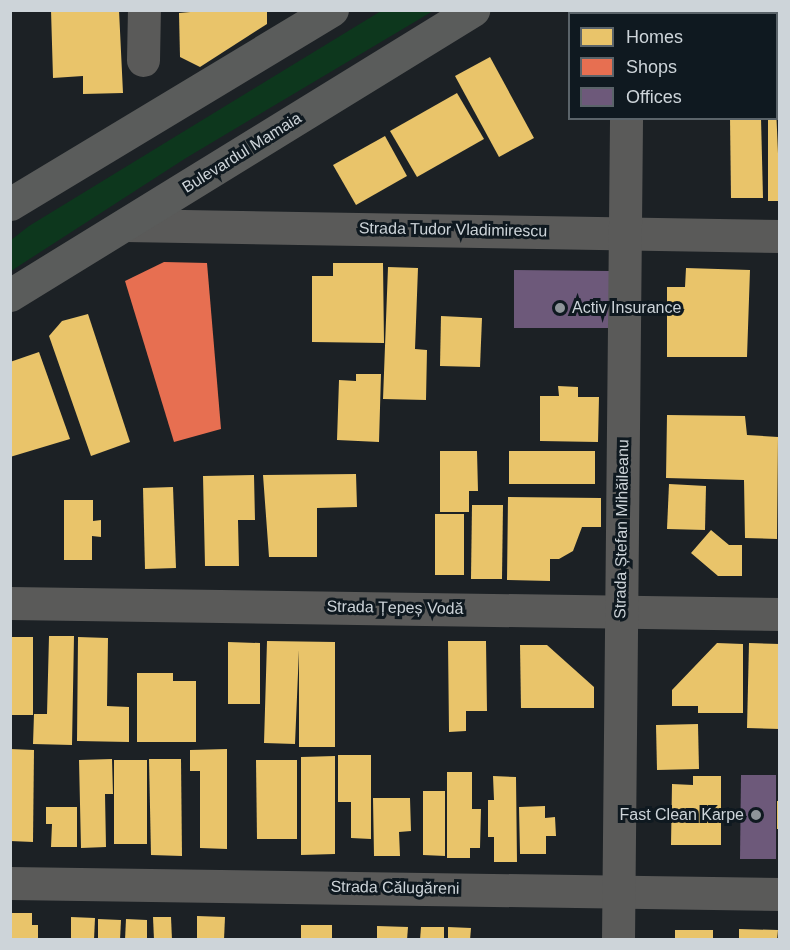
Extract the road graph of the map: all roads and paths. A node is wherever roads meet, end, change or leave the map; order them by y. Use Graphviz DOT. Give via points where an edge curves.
graph roads {
  1 [pos="144,10"];
  2 [pos="332,10"];
  3 [pos="473,10"];
  4 [pos="143,60"];
  5 [pos="626,120"];
  6 [pos="10,204"];
  7 [pos="126,225"];
  8 [pos="625,233"];
  9 [pos="780,236"];
  10 [pos="10,295"];
  11 [pos="10,603"];
  12 [pos="621,612"];
  13 [pos="780,614"];
  14 [pos="10,883"];
  15 [pos="618,891"];
  16 [pos="780,894"];
  17 [pos="618,939"];
  1 -- 4 [label="street"];
  2 -- 6 [label="main road"];
  3 -- 7 [label="main road, Bulevardul Mamaia"];
  5 -- 8 [label="street, Strada Ștefan Mihăileanu"];
  7 -- 8 [label="street, Strada Tudor Vladimirescu"];
  7 -- 10 [label="main road, Bulevardul Mamaia"];
  8 -- 9 [label="street, Strada Tudor Vladimirescu"];
  8 -- 12 [label="street, Strada Ștefan Mihăileanu"];
  11 -- 12 [label="street, Strada Țepeș Vodă"];
  12 -- 13 [label="street, Strada Țepeș Vodă"];
  12 -- 15 [label="street, Strada Ștefan Mihăileanu"];
  14 -- 15 [label="street, Strada Călugăreni"];
  15 -- 16 [label="street, Strada Călugăreni"];
  15 -- 17 [label="street, Strada Ștefan Mihăileanu"];
}
